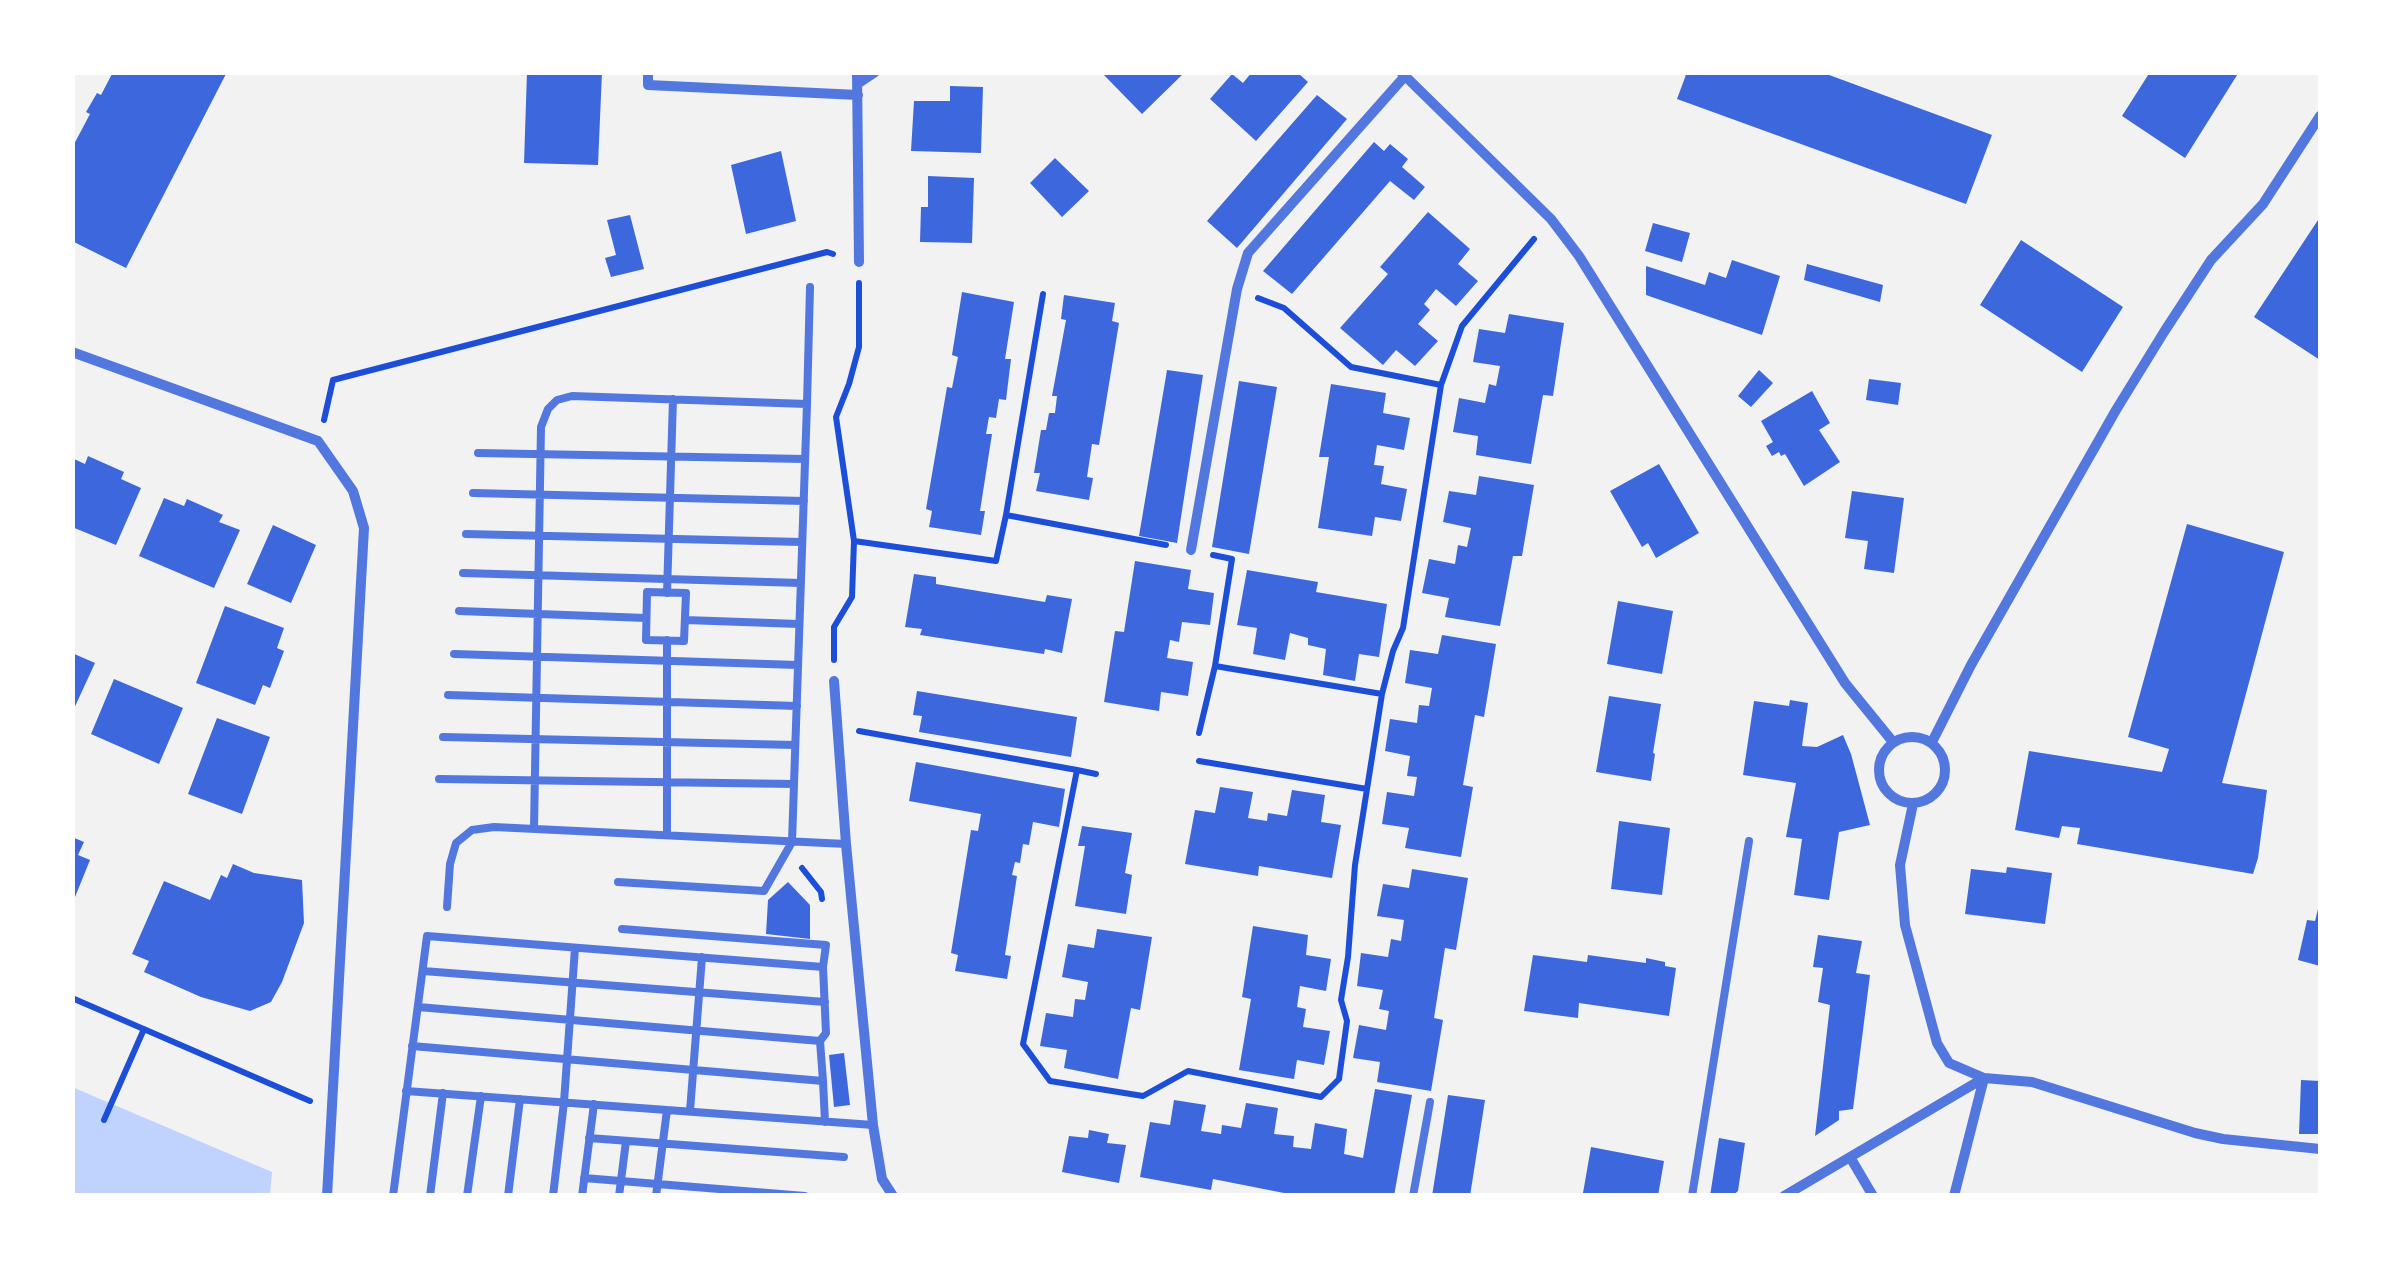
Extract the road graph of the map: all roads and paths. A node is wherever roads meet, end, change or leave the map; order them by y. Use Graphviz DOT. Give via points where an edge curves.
graph roads {
  1 [pos="648,72"];
  2 [pos="875,72"];
  3 [pos="1403,74"];
  4 [pos="857,84"];
  5 [pos="2320,116"];
  6 [pos="1551,219"];
  7 [pos="858,262"];
  8 [pos="810,287"];
  9 [pos="1237,290"];
  10 [pos="1043,294"];
  11 [pos="72,352"];
  12 [pos="1441,385"];
  13 [pos="673,399"];
  14 [pos="807,404"];
  15 [pos="318,441"];
  16 [pos="478,453"];
  17 [pos="540,454"];
  18 [pos="672,456"];
  19 [pos="805,459"];
  20 [pos="473,493"];
  21 [pos="540,495"];
  22 [pos="670,498"];
  23 [pos="804,501"];
  24 [pos="1006,515"];
  25 [pos="466,534"];
  26 [pos="539,536"];
  27 [pos="669,538"];
  28 [pos="854,541"];
  29 [pos="802,542"];
  30 [pos="1191,550"];
  31 [pos="463,573"];
  32 [pos="538,575"];
  33 [pos="668,579"];
  34 [pos="801,583"];
  35 [pos="668,592"];
  36 [pos="459,611"];
  37 [pos="538,614"];
  38 [pos="646,618"];
  39 [pos="685,620"];
  40 [pos="800,624"];
  41 [pos="668,640"];
  42 [pos="454,654"];
  43 [pos="537,657"];
  44 [pos="668,660"];
  45 [pos="798,665"];
  46 [pos="1214,666"];
  47 [pos="834,681"];
  48 [pos="1382,694"];
  49 [pos="448,695"];
  50 [pos="536,698"];
  51 [pos="667,702"];
  52 [pos="797,706"];
  53 [pos="839,728"];
  54 [pos="1199,733"];
  55 [pos="442,737"];
  56 [pos="536,739"];
  57 [pos="667,742"];
  58 [pos="1893,742"];
  59 [pos="1932,742"];
  60 [pos="795,745"];
  61 [pos="1200,761"];
  62 [pos="1077,770"];
  63 [pos="1096,774"];
  64 [pos="439,779"];
  65 [pos="535,780"];
  66 [pos="666,782"];
  67 [pos="794,784"];
  68 [pos="1367,789"];
  69 [pos="1913,804"];
  70 [pos="534,829"];
  71 [pos="666,835"];
  72 [pos="1749,841"];
  73 [pos="792,842"];
  74 [pos="846,844"];
  75 [pos="618,882"];
  76 [pos="447,908"];
  77 [pos="622,929"];
  78 [pos="826,945"];
  79 [pos="575,948"];
  80 [pos="702,957"];
  81 [pos="823,967"];
  82 [pos="423,971"];
  83 [pos="573,982"];
  84 [pos="700,992"];
  85 [pos="72,998"];
  86 [pos="825,1002"];
  87 [pos="418,1007"];
  88 [pos="570,1020"];
  89 [pos="144,1029"];
  90 [pos="697,1031"];
  91 [pos="820,1040"];
  92 [pos="412,1046"];
  93 [pos="568,1059"];
  94 [pos="694,1070"];
  95 [pos="1984,1078"];
  96 [pos="823,1081"];
  97 [pos="406,1090"];
  98 [pos="443,1093"];
  99 [pos="480,1096"];
  100 [pos="520,1099"];
  101 [pos="564,1102"];
  102 [pos="1430,1102"];
  103 [pos="594,1104"];
  104 [pos="667,1110"];
  105 [pos="334,1111"];
  106 [pos="690,1111"];
  107 [pos="104,1120"];
  108 [pos="825,1122"];
  109 [pos="873,1125"];
  110 [pos="589,1138"];
  111 [pos="626,1141"];
  112 [pos="663,1144"];
  113 [pos="2320,1149"];
  114 [pos="844,1157"];
  115 [pos="1850,1157"];
  116 [pos="584,1178"];
  117 [pos="621,1181"];
  118 [pos="658,1184"];
  119 [pos="697,1191"];
  120 [pos="736,1193"];
  121 [pos="779,1194"];
  122 [pos="327,1196"];
  123 [pos="393,1196"];
  124 [pos="430,1196"];
  125 [pos="468,1196"];
  126 [pos="508,1196"];
  127 [pos="552,1196"];
  128 [pos="582,1196"];
  129 [pos="619,1196"];
  130 [pos="656,1196"];
  131 [pos="804,1196"];
  132 [pos="893,1196"];
  133 [pos="1413,1196"];
  134 [pos="1692,1196"];
  135 [pos="1784,1196"];
  136 [pos="1873,1196"];
  137 [pos="1954,1196"];
  1 -- 4 [label="street" via="648,85"];
  2 -- 4 [label="street"];
  3 -- 6 [label="street"];
  3 -- 9 [label="street" via="1248,253"];
  4 -- 7 [label="street"];
  5 -- 59 [label="street" via="2263,204 2211,260 2164,332"];
  6 -- 12 [label="path" via="1462,326"];
  6 -- 58 [label="street" via="1846,684"];
  7 -- 15 [label="path" via="827,252 334,380"];
  7 -- 28 [label="path" via="860,347 836,417"];
  8 -- 14 [label="lane"];
  9 -- 12 [label="path" via="1284,308 1351,367"];
  9 -- 30 [label="street"];
  10 -- 24 [label="path"];
  11 -- 15 [label="street"];
  12 -- 48 [label="path" via="1403,628"];
  13 -- 14 [label="lane"];
  13 -- 17 [label="lane" via="557,400 541,427"];
  13 -- 18 [label="lane"];
  14 -- 19 [label="lane"];
  15 -- 105 [label="street" via="353,490 364,528"];
  16 -- 17 [label="lane"];
  17 -- 18 [label="lane"];
  17 -- 21 [label="lane"];
  18 -- 19 [label="lane"];
  18 -- 22 [label="lane"];
  19 -- 23 [label="lane"];
  20 -- 21 [label="lane"];
  21 -- 22 [label="lane"];
  21 -- 26 [label="lane"];
  22 -- 23 [label="lane"];
  22 -- 27 [label="lane"];
  23 -- 29 [label="lane"];
  24 -- 28 [label="path" via="996,561"];
  24 -- 30 [label="path"];
  25 -- 26 [label="lane"];
  26 -- 27 [label="lane"];
  26 -- 32 [label="lane"];
  27 -- 29 [label="lane"];
  27 -- 33 [label="lane"];
  28 -- 47 [label="path" via="852,598 834,626"];
  29 -- 34 [label="lane"];
  30 -- 46 [label="path" via="1232,558"];
  31 -- 32 [label="lane"];
  32 -- 33 [label="lane"];
  32 -- 37 [label="lane"];
  33 -- 34 [label="lane"];
  33 -- 35 [label="lane"];
  34 -- 40 [label="lane"];
  35 -- 38 [label="lane" via="647,592"];
  35 -- 39 [label="lane" via="686,593"];
  36 -- 37 [label="lane"];
  37 -- 38 [label="lane"];
  37 -- 43 [label="lane"];
  38 -- 41 [label="lane" via="646,640"];
  39 -- 40 [label="lane"];
  39 -- 41 [label="lane" via="684,641"];
  40 -- 45 [label="lane"];
  41 -- 44 [label="lane"];
  42 -- 43 [label="lane"];
  43 -- 44 [label="lane"];
  43 -- 50 [label="lane"];
  44 -- 45 [label="lane"];
  44 -- 51 [label="lane"];
  45 -- 52 [label="lane"];
  46 -- 48 [label="path"];
  46 -- 54 [label="path"];
  47 -- 53 [label="street"];
  48 -- 68 [label="path"];
  49 -- 50 [label="lane"];
  50 -- 51 [label="lane"];
  50 -- 56 [label="lane"];
  51 -- 52 [label="lane"];
  51 -- 57 [label="lane"];
  52 -- 60 [label="lane"];
  53 -- 62 [label="path"];
  53 -- 74 [label="street"];
  55 -- 56 [label="lane"];
  56 -- 57 [label="lane"];
  56 -- 65 [label="lane"];
  57 -- 60 [label="lane"];
  57 -- 66 [label="lane"];
  58 -- 59 [label="street" via="1912,736"];
  58 -- 69 [label="street" via="1880,759 1880,780 1893,798"];
  59 -- 69 [label="street" via="1944,759 1944,780 1932,797"];
  60 -- 67 [label="lane"];
  61 -- 68 [label="path"];
  62 -- 63 [label="path"];
  62 -- 68 [label="path" via="1024,1044 1050,1081 1142,1096 1188,1071 1321,1097 1339,1080 1346,1021 1341,1000"];
  64 -- 65 [label="lane"];
  65 -- 66 [label="lane"];
  65 -- 70 [label="lane"];
  66 -- 67 [label="lane"];
  66 -- 71 [label="lane"];
  67 -- 73 [label="lane"];
  69 -- 95 [label="street" via="1900,865 1904,925 1937,1044 1948,1064"];
  70 -- 71 [label="lane"];
  70 -- 76 [label="lane" via="472,830 456,843"];
  71 -- 73 [label="lane"];
  72 -- 134 [label="lane"];
  73 -- 74 [label="lane"];
  73 -- 75 [label="lane" via="764,892"];
  73 -- 78 [label="path" via="803,872 821,892"];
  74 -- 109 [label="street"];
  77 -- 78 [label="lane"];
  78 -- 81 [label="lane"];
  79 -- 80 [label="lane"];
  79 -- 82 [label="lane" via="427,936"];
  79 -- 83 [label="lane"];
  80 -- 81 [label="lane"];
  80 -- 84 [label="lane"];
  81 -- 86 [label="lane"];
  82 -- 83 [label="lane"];
  82 -- 87 [label="lane"];
  83 -- 84 [label="lane"];
  83 -- 88 [label="lane"];
  84 -- 86 [label="lane"];
  84 -- 90 [label="lane"];
  85 -- 89 [label="path"];
  86 -- 91 [label="lane" via="826,1033"];
  87 -- 88 [label="lane"];
  87 -- 92 [label="lane"];
  88 -- 90 [label="lane"];
  88 -- 93 [label="lane"];
  89 -- 105 [label="path"];
  89 -- 107 [label="path"];
  90 -- 91 [label="lane"];
  90 -- 94 [label="lane"];
  91 -- 96 [label="lane"];
  92 -- 93 [label="lane"];
  92 -- 97 [label="lane"];
  93 -- 94 [label="lane"];
  93 -- 101 [label="lane"];
  94 -- 96 [label="lane"];
  94 -- 106 [label="lane"];
  95 -- 113 [label="street" via="2032,1082 2223,1139"];
  95 -- 115 [label="street"];
  95 -- 137 [label="street"];
  96 -- 108 [label="lane"];
  97 -- 98 [label="lane"];
  97 -- 123 [label="lane"];
  98 -- 99 [label="lane"];
  98 -- 124 [label="lane"];
  99 -- 100 [label="lane"];
  99 -- 125 [label="lane"];
  100 -- 101 [label="lane"];
  100 -- 126 [label="lane"];
  101 -- 103 [label="lane"];
  101 -- 127 [label="lane"];
  102 -- 133 [label="lane"];
  103 -- 104 [label="lane"];
  103 -- 110 [label="lane"];
  104 -- 106 [label="lane"];
  104 -- 112 [label="lane"];
  105 -- 122 [label="street"];
  106 -- 108 [label="lane"];
  108 -- 109 [label="lane"];
  109 -- 132 [label="street" via="882,1179"];
  110 -- 111 [label="lane"];
  110 -- 116 [label="lane"];
  111 -- 112 [label="lane"];
  111 -- 117 [label="lane"];
  112 -- 114 [label="lane"];
  112 -- 118 [label="lane"];
  115 -- 135 [label="street"];
  115 -- 136 [label="street"];
  116 -- 117 [label="lane"];
  116 -- 128 [label="lane"];
  117 -- 118 [label="lane"];
  117 -- 129 [label="lane"];
  118 -- 119 [label="lane"];
  118 -- 130 [label="lane"];
  119 -- 120 [label="lane"];
  120 -- 121 [label="lane"];
  121 -- 131 [label="lane"];
}
